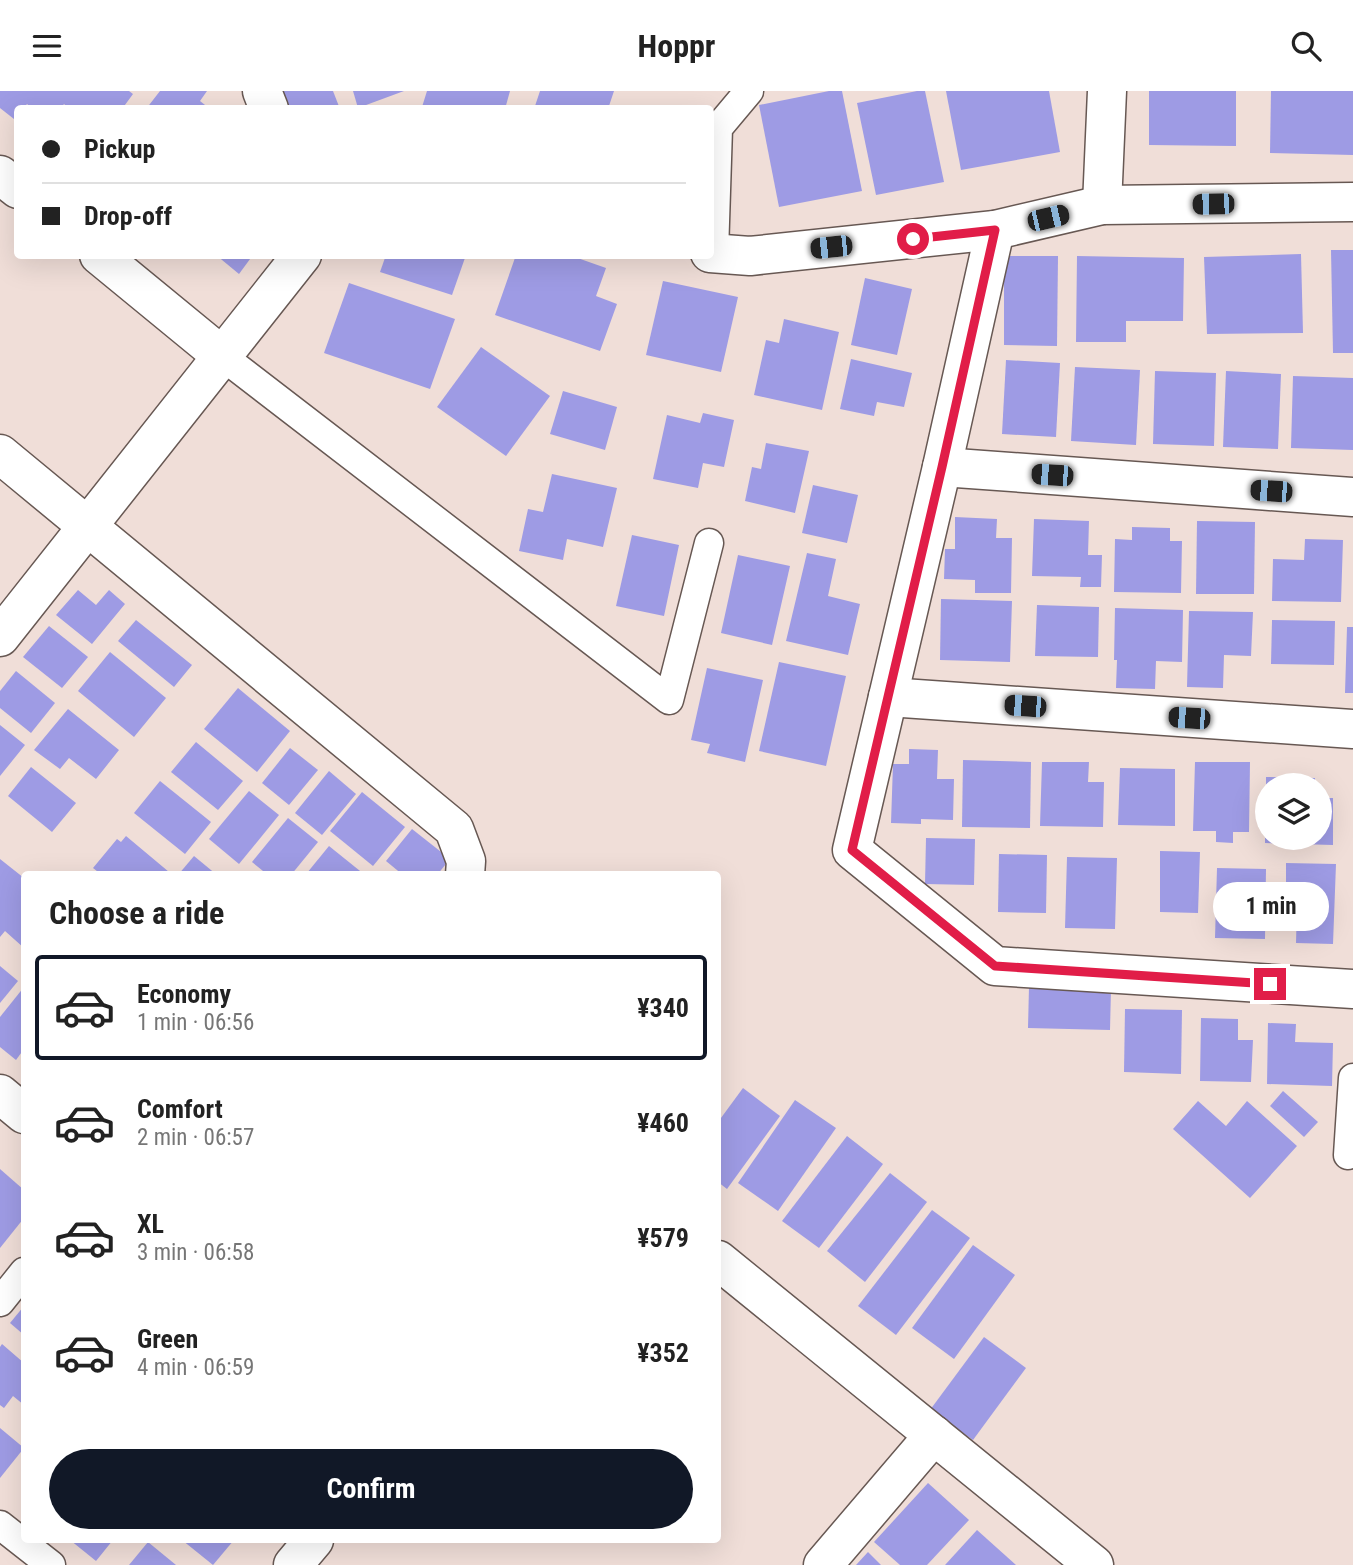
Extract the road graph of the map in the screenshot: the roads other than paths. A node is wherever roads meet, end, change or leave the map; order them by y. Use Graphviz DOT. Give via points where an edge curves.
graph roads {
  1 [pos="749,91"];
  2 [pos="1107,91"];
  3 [pos="0,175"];
  4 [pos="14,186"];
  5 [pos="1353,202"];
  6 [pos="1102,205"];
  7 [pos="714,211"];
  8 [pos="995,230"];
  9 [pos="714,253"];
  10 [pos="104,259"];
  11 [pos="299,259"];
  12 [pos="222,356"];
  13 [pos="0,454"];
  14 [pos="942,467"];
  15 [pos="1353,497"];
  16 [pos="88,524"];
  17 [pos="709,543"];
  18 [pos="0,637"];
  19 [pos="888,697"];
  20 [pos="1353,729"];
  21 [pos="465,871"];
  22 [pos="1353,989"];
  23 [pos="1353,1078"];
  24 [pos="0,1094"];
  25 [pos="21,1112"];
  26 [pos="1348,1156"];
  27 [pos="721,1262"];
  28 [pos="21,1276"];
  29 [pos="0,1302"];
  30 [pos="934,1434"];
  31 [pos="0,1525"];
  32 [pos="21,1541"];
  33 [pos="23,1543"];
  34 [pos="311,1543"];
  35 [pos="1091,1564"];
  36 [pos="51,1565"];
  37 [pos="293,1565"];
  38 [pos="823,1565"];
  1 -- 7 [label="lane" via="718,128"];
  2 -- 6 [label="street"];
  3 -- 4 [label="street"];
  5 -- 6 [label="street"];
  6 -- 8 [label="street"];
  8 -- 9 [label="street" via="750,256"];
  8 -- 14 [label="street"];
  10 -- 12 [label="street"];
  11 -- 12 [label="street"];
  12 -- 16 [label="street"];
  12 -- 17 [label="lane" via="669,700"];
  13 -- 16 [label="street"];
  14 -- 15 [label="street"];
  14 -- 19 [label="street"];
  16 -- 18 [label="street"];
  16 -- 21 [label="street" via="454,829"];
  19 -- 20 [label="street"];
  19 -- 22 [label="street" via="852,850 995,966"];
  23 -- 26 [label="lane"];
  24 -- 25 [label="street"];
  27 -- 30 [label="street"];
  28 -- 29 [label="lane"];
  30 -- 35 [label="street"];
  30 -- 38 [label="street"];
  31 -- 32 [label="lane"];
  33 -- 36 [label="lane"];
  34 -- 37 [label="street"];
}
